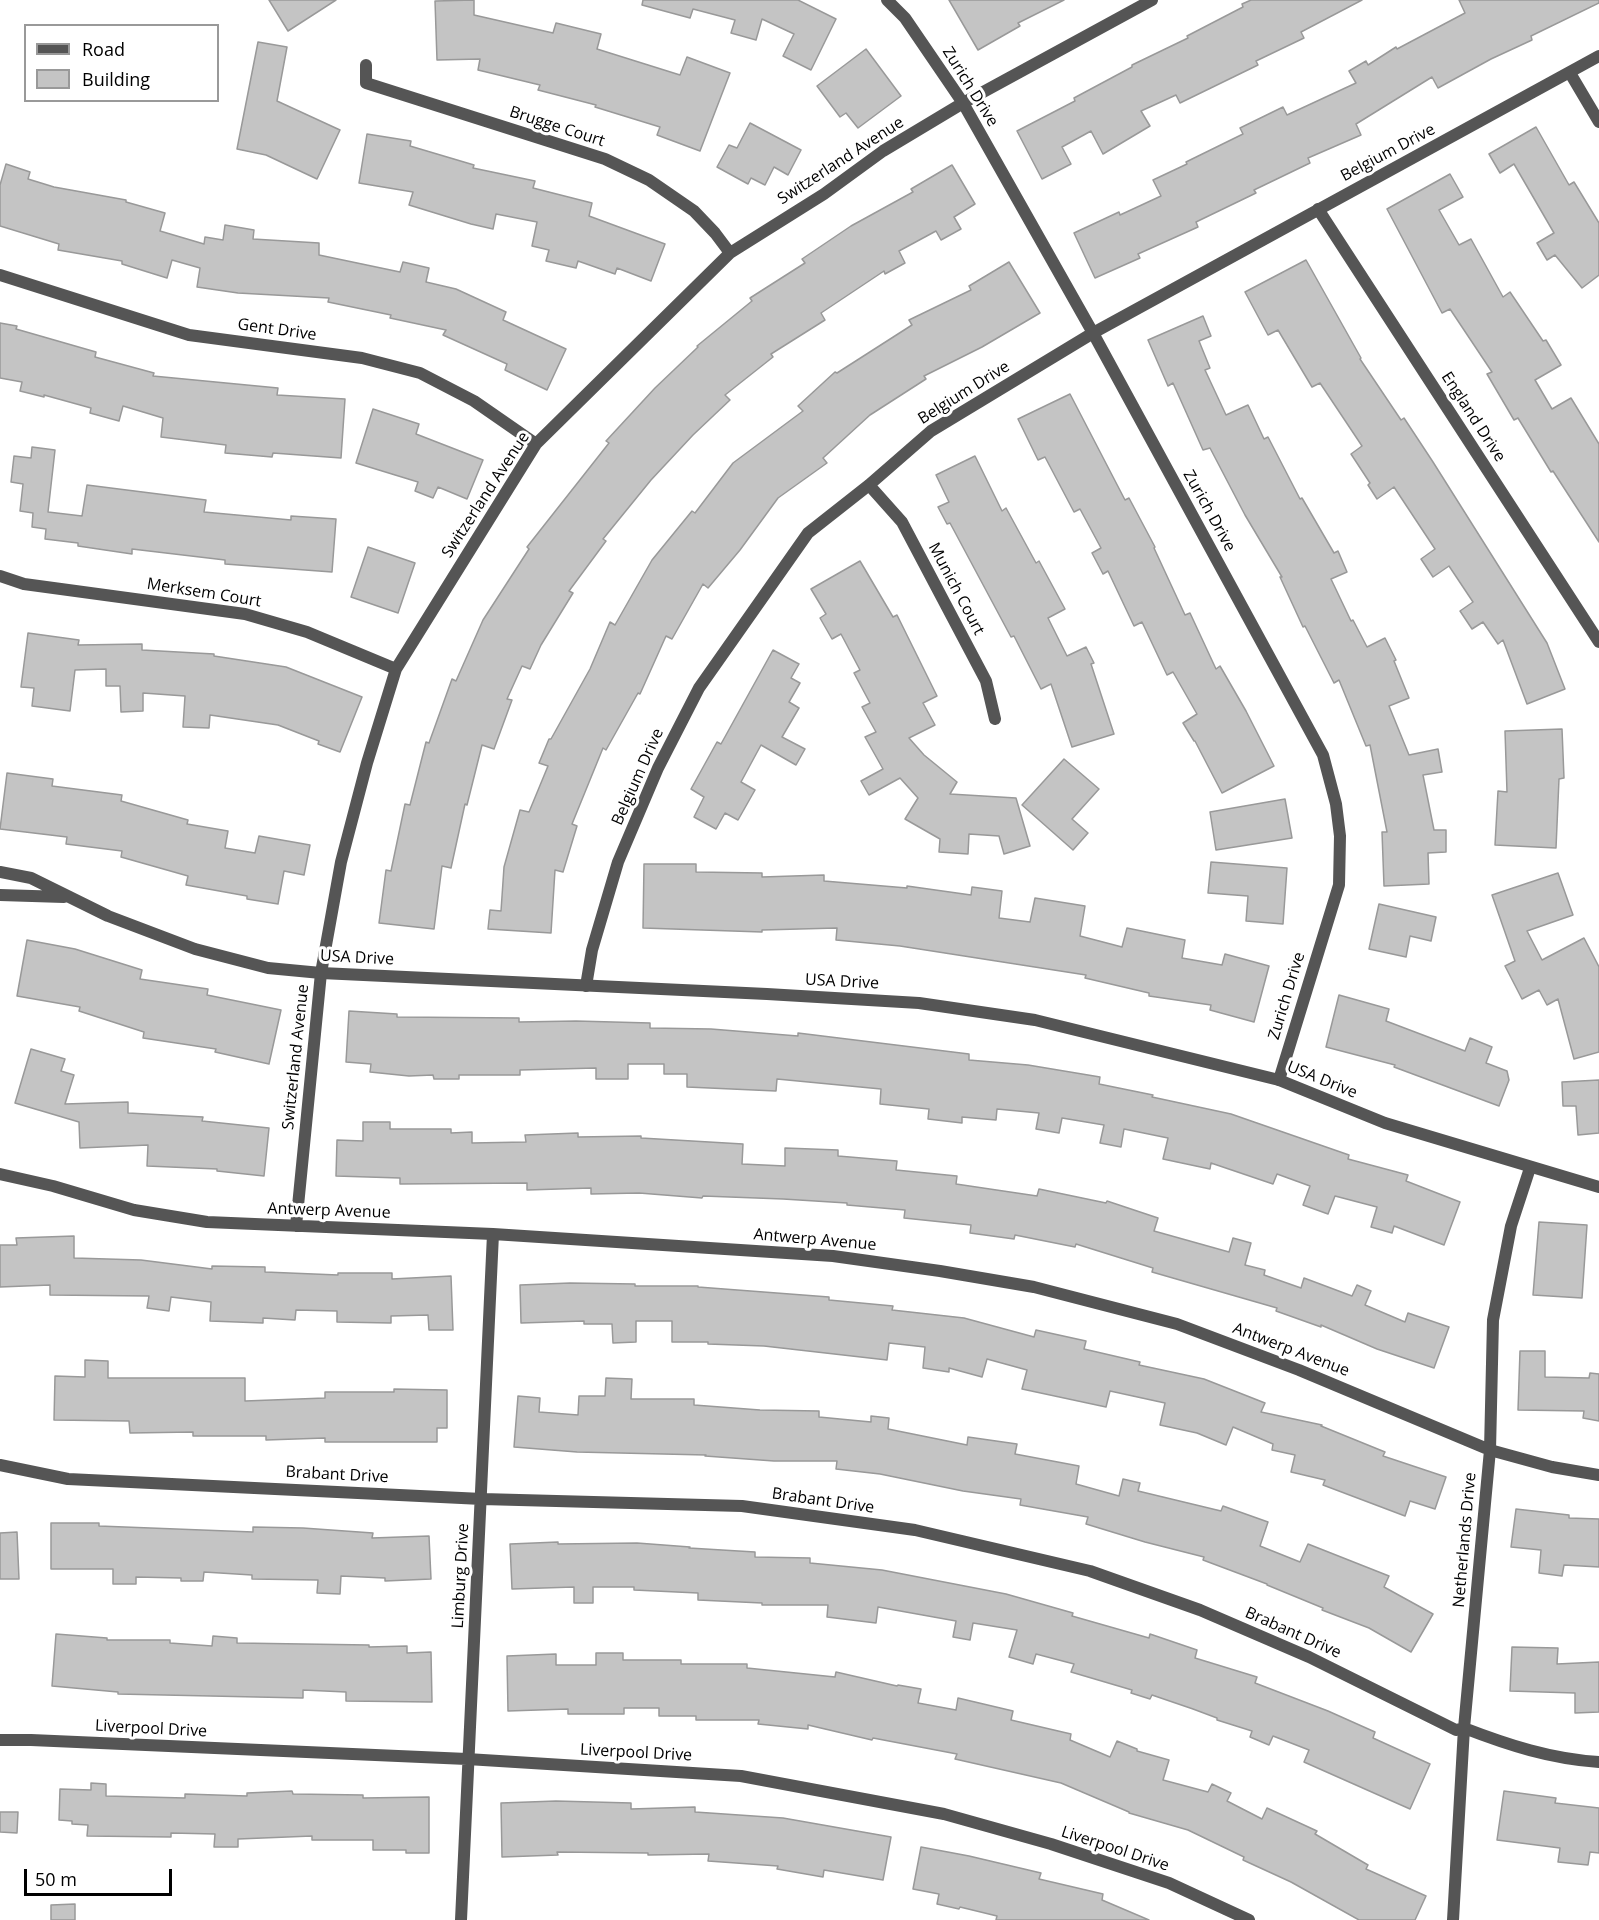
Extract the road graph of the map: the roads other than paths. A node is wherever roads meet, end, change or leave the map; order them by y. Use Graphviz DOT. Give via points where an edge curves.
graph roads {
  1 [pos="887,0"];
  2 [pos="1152,0"];
  3 [pos="1599,56"];
  4 [pos="366,65"];
  5 [pos="1569,73"];
  6 [pos="963,103"];
  7 [pos="1599,122"];
  8 [pos="1318,209"];
  9 [pos="730,253"];
  10 [pos="0,275"];
  11 [pos="1093,333"];
  12 [pos="536,444"];
  13 [pos="869,485"];
  14 [pos="0,576"];
  15 [pos="1599,642"];
  16 [pos="396,669"];
  17 [pos="995,719"];
  18 [pos="0,872"];
  19 [pos="0,895"];
  20 [pos="71,897"];
  21 [pos="321,973"];
  22 [pos="586,986"];
  23 [pos="1279,1080"];
  24 [pos="1530,1168"];
  25 [pos="0,1174"];
  26 [pos="1599,1187"];
  27 [pos="296,1226"];
  28 [pos="493,1234"];
  29 [pos="1490,1449"];
  30 [pos="0,1465"];
  31 [pos="1599,1475"];
  32 [pos="482,1499"];
  33 [pos="1464,1728"];
  34 [pos="0,1740"];
  35 [pos="467,1759"];
  36 [pos="1599,1762"];
  37 [pos="461,1920"];
  38 [pos="1249,1920"];
  39 [pos="1453,1920"];
  1 -- 6 [label="street, Zurich Drive" via="905,18"];
  2 -- 6 [label="street, Switzerland Avenue"];
  3 -- 5 [label="street, Belgium Drive"];
  4 -- 9 [label="street, Brugge Court" via="366,83 605,159 649,180 694,211"];
  5 -- 7 [label="street"];
  5 -- 8 [label="street, Belgium Drive"];
  6 -- 9 [label="street, Switzerland Avenue"];
  6 -- 11 [label="street, Zurich Drive"];
  8 -- 11 [label="street, Belgium Drive"];
  8 -- 15 [label="street, England Drive"];
  9 -- 12 [label="street, Switzerland Avenue"];
  10 -- 12 [label="street, Gent Drive" via="189,335 362,358 420,373 474,400"];
  11 -- 13 [label="street, Belgium Drive" via="931,431"];
  11 -- 23 [label="street, Zurich Drive" via="1323,755 1336,804 1339,885"];
  12 -- 16 [label="street, Switzerland Avenue"];
  13 -- 17 [label="street, Munich Court" via="902,522 986,681"];
  13 -- 22 [label="street, Belgium Drive" via="808,533 699,688 658,768 618,862 592,950"];
  14 -- 16 [label="street, Merksem Court" via="24,584 246,614 307,632"];
  16 -- 21 [label="street, Switzerland Avenue" via="341,862"];
  18 -- 20 [label="street, USA Drive" via="31,878"];
  19 -- 20 [label="street, USA Drive"];
  20 -- 21 [label="street, USA Drive" via="108,916 195,949 268,968"];
  21 -- 22 [label="street, USA Drive"];
  21 -- 27 [label="street, Switzerland Avenue"];
  22 -- 23 [label="street, USA Drive" via="919,1003 1035,1020"];
  23 -- 24 [label="street, USA Drive" via="1384,1123"];
  24 -- 26 [label="street, USA Drive"];
  24 -- 29 [label="street, Netherlands Drive" via="1511,1226 1492,1320"];
  25 -- 27 [label="street, Antwerp Avenue" via="134,1210 207,1222"];
  27 -- 28 [label="street, Antwerp Avenue"];
  28 -- 29 [label="street, Antwerp Avenue" via="833,1256 1034,1287 1177,1324"];
  28 -- 32 [label="street, Limburg Drive"];
  29 -- 31 [label="street, Antwerp Avenue" via="1552,1467"];
  29 -- 33 [label="street, Netherlands Drive"];
  30 -- 32 [label="street, Brabant Drive" via="68,1479"];
  32 -- 33 [label="street, Brabant Drive" via="742,1506 915,1530 1090,1571 1200,1610 1309,1657 1456,1731"];
  32 -- 35 [label="street, Limburg Drive"];
  33 -- 36 [label="street, Brabant Drive" via="1513,1747"];
  33 -- 39 [label="street, Netherlands Drive"];
  34 -- 35 [label="street, Liverpool Drive"];
  35 -- 37 [label="street, Limburg Drive"];
  35 -- 38 [label="street, Liverpool Drive" via="741,1776 944,1814 1169,1883"];
}
